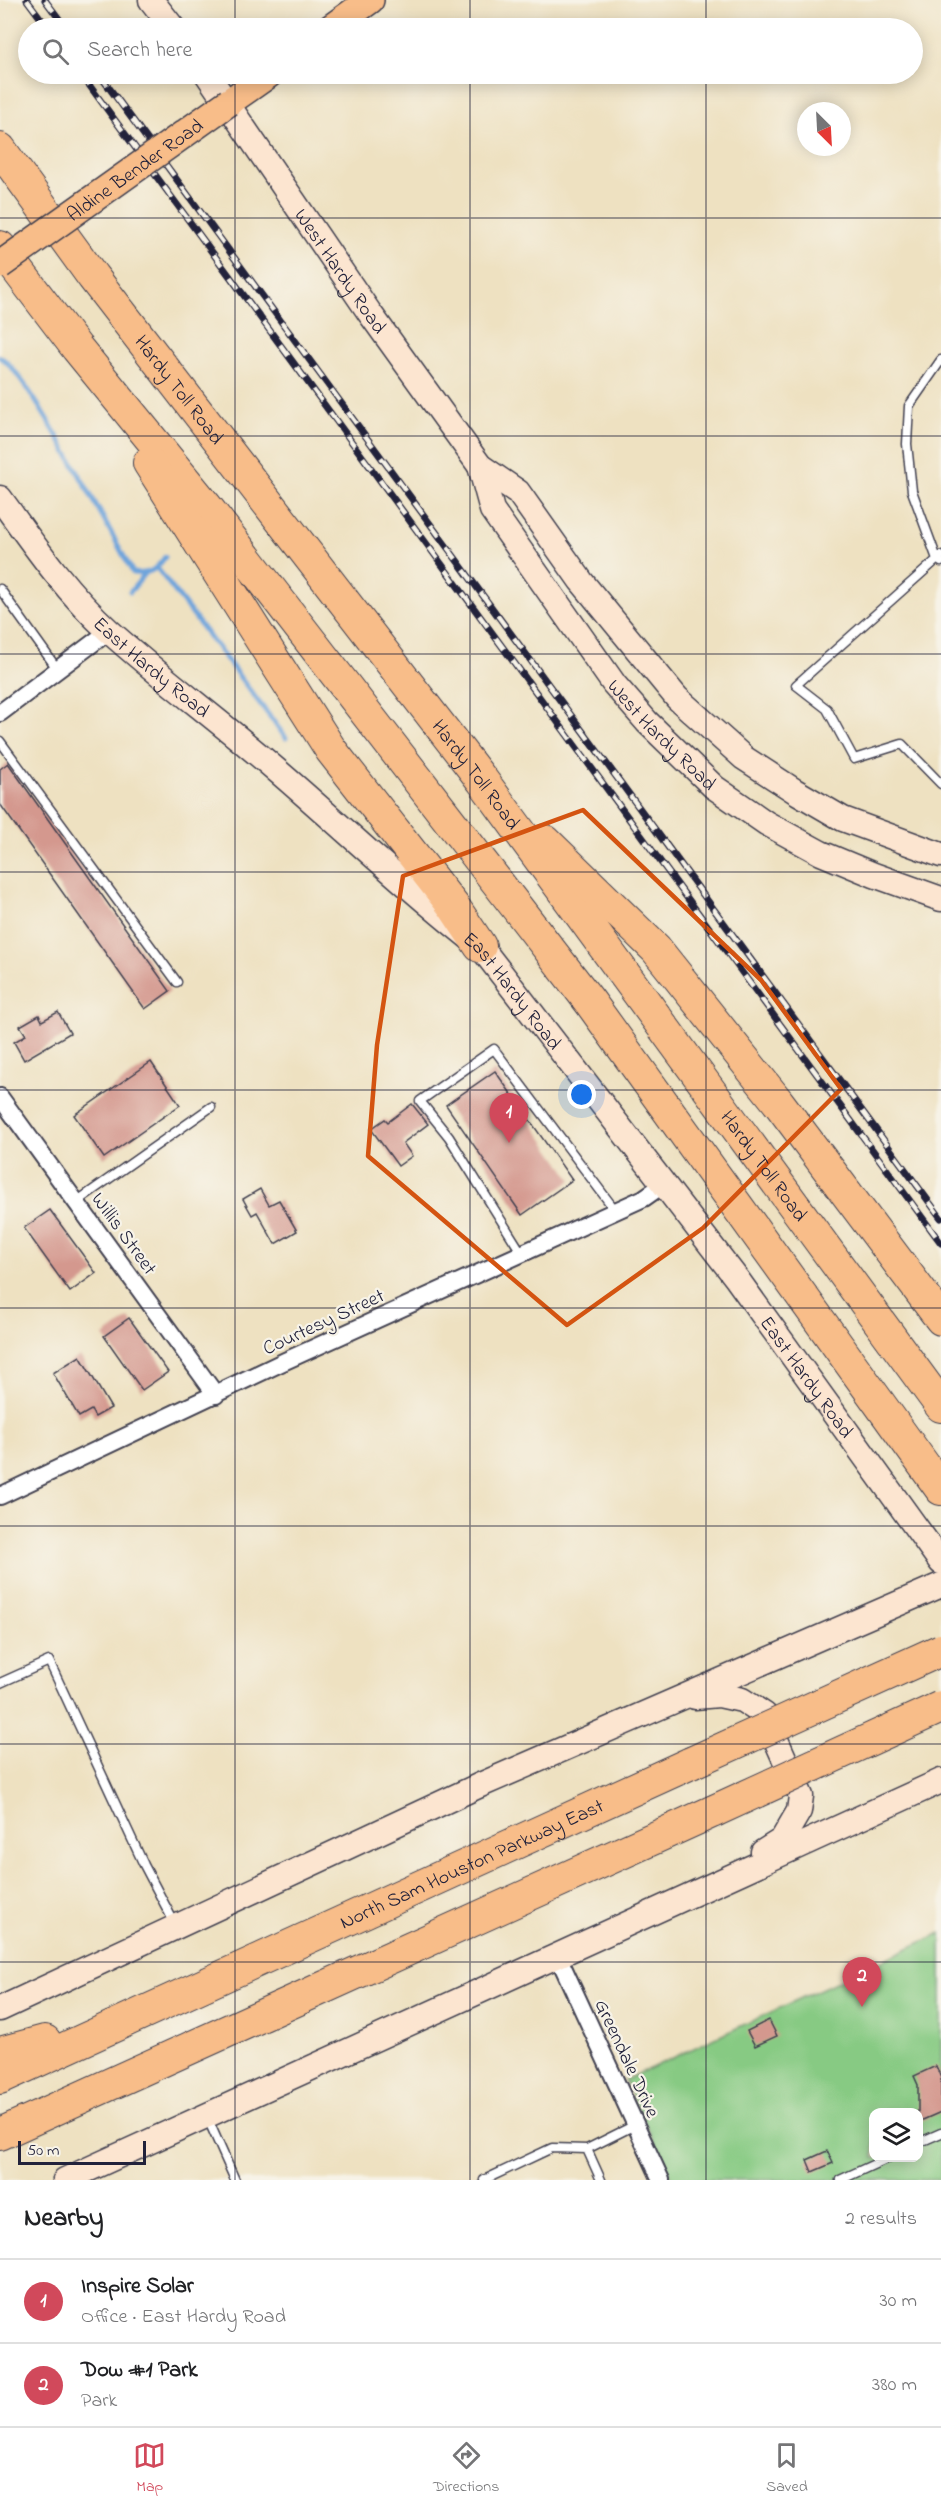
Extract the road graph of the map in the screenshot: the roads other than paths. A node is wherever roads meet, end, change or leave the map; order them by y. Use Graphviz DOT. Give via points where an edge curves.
graph roads {
  1 [pos="151,0"];
  2 [pos="370,0"];
  3 [pos="165,18"];
  4 [pos="345,18"];
  5 [pos="215,84"];
  6 [pos="255,84"];
  7 [pos="229,102"];
  8 [pos="0,149"];
  9 [pos="0,247"];
  10 [pos="0,265"];
  11 [pos="77,348"];
  12 [pos="941,360"];
  13 [pos="480,466"];
  14 [pos="0,498"];
  15 [pos="940,559"];
  16 [pos="0,589"];
  17 [pos="109,631"];
  18 [pos="58,670"];
  19 [pos="0,714"];
  20 [pos="707,726"];
  21 [pos="0,741"];
  22 [pos="672,744"];
  23 [pos="482,780"];
  24 [pos="941,783"];
  25 [pos="941,855"];
  26 [pos="941,899"];
  27 [pos="480,946"];
  28 [pos="177,982"];
  29 [pos="0,1097"];
  30 [pos="211,1107"];
  31 [pos="664,1184"];
  32 [pos="76,1203"];
  33 [pos="615,1210"];
  34 [pos="521,1252"];
  35 [pos="941,1319"];
  36 [pos="216,1395"];
  37 [pos="941,1406"];
  38 [pos="940,1487"];
  39 [pos="0,1496"];
  40 [pos="909,1517"];
  41 [pos="941,1531"];
  42 [pos="941,1562"];
  43 [pos="941,1585"];
  44 [pos="941,1650"];
  45 [pos="0,1683"];
  46 [pos="678,1699"];
  47 [pos="941,1707"];
  48 [pos="941,1781"];
  49 [pos="729,1875"];
  50 [pos="176,1926"];
  51 [pos="557,1954"];
  52 [pos="0,2008"];
  53 [pos="142,2014"];
  54 [pos="0,2053"];
  55 [pos="158,2061"];
  56 [pos="0,2078"];
  57 [pos="206,2115"];
  58 [pos="635,2125"];
  59 [pos="941,2133"];
  60 [pos="0,2134"];
  61 [pos="0,2140"];
  62 [pos="923,2141"];
  63 [pos="587,2149"];
  64 [pos="878,2162"];
  65 [pos="65,2180"];
  66 [pos="235,2180"];
  67 [pos="484,2180"];
  68 [pos="601,2180"];
  69 [pos="661,2180"];
  70 [pos="840,2180"];
  1 -- 3 [label="main road"];
  2 -- 4 [label="main road"];
  5 -- 7 [label="main road, West Hardy Road"];
  6 -- 7 [label="main road, Aldine Bender Road"];
  7 -- 10 [label="main road, Aldine Bender Road, bridge"];
  7 -- 13 [label="main road, West Hardy Road" via="369,312"];
  8 -- 23 [label="highway, Hardy Toll Road" via="101,287"];
  9 -- 11 [label="highway"];
  11 -- 27 [label="highway" via="331,750"];
  11 -- 38 [label="highway" via="213,514 590,1002"];
  12 -- 15 [label="lane" via="909,405 907,444 912,491"];
  13 -- 20 [label="main road, West Hardy Road" via="518,492 581,581 655,674"];
  13 -- 22 [label="main road, West Hardy Road" via="492,510 614,684"];
  14 -- 17 [label="main road, East Hardy Road" via="32,543"];
  15 -- 24 [label="lane" via="796,685 827,710 854,759 902,744"];
  16 -- 18 [label="lane"];
  17 -- 18 [label="street"];
  17 -- 27 [label="main road, East Hardy Road"];
  18 -- 19 [label="street"];
  20 -- 22 [label="main road"];
  20 -- 25 [label="main road, West Hardy Road" via="744,758 843,819"];
  21 -- 28 [label="lane"];
  22 -- 26 [label="main road, West Hardy Road" via="714,787 766,824 874,876"];
  23 -- 35 [label="highway" via="656,949 778,1102"];
  23 -- 37 [label="highway, Hardy Toll Road"];
  27 -- 31 [label="main road, East Hardy Road"];
  29 -- 32 [label="street, Willis Street"];
  30 -- 32 [label="lane"];
  31 -- 33 [label="street, Courtesy Street"];
  31 -- 40 [label="main road, East Hardy Road"];
  32 -- 36 [label="street, Willis Street"];
  33 -- 34 [label="street, Courtesy Street"];
  33 -- 34 [label="lane" via="494,1049 420,1101 449,1137"];
  34 -- 36 [label="street, Courtesy Street"];
  36 -- 39 [label="street, Courtesy Street"];
  40 -- 41 [label="main road"];
  40 -- 42 [label="main road, East Hardy Road"];
  43 -- 46 [label="main road"];
  44 -- 53 [label="highway, North Sam Houston Parkway East, bridge"];
  45 -- 50 [label="lane" via="50,1661"];
  46 -- 49 [label="main road" via="719,1695 742,1700 765,1715 801,1796 800,1811 782,1840"];
  46 -- 50 [label="main road" via="478,1786"];
  47 -- 55 [label="highway, bridge"];
  48 -- 49 [label="main road"];
  49 -- 51 [label="main road"];
  50 -- 52 [label="main road"];
  51 -- 57 [label="main road"];
  51 -- 58 [label="street, Greendale Drive"];
  53 -- 54 [label="highway"];
  53 -- 56 [label="highway, North Sam Houston Parkway East"];
  55 -- 60 [label="highway"];
  55 -- 61 [label="highway"];
  57 -- 65 [label="main road"];
  57 -- 66 [label="lane"];
  58 -- 63 [label="lane"];
  58 -- 69 [label="street, Greendale Drive"];
  59 -- 62 [label="lane"];
  63 -- 67 [label="lane" via="552,2148"];
  63 -- 68 [label="lane"];
  64 -- 70 [label="lane"];
}
